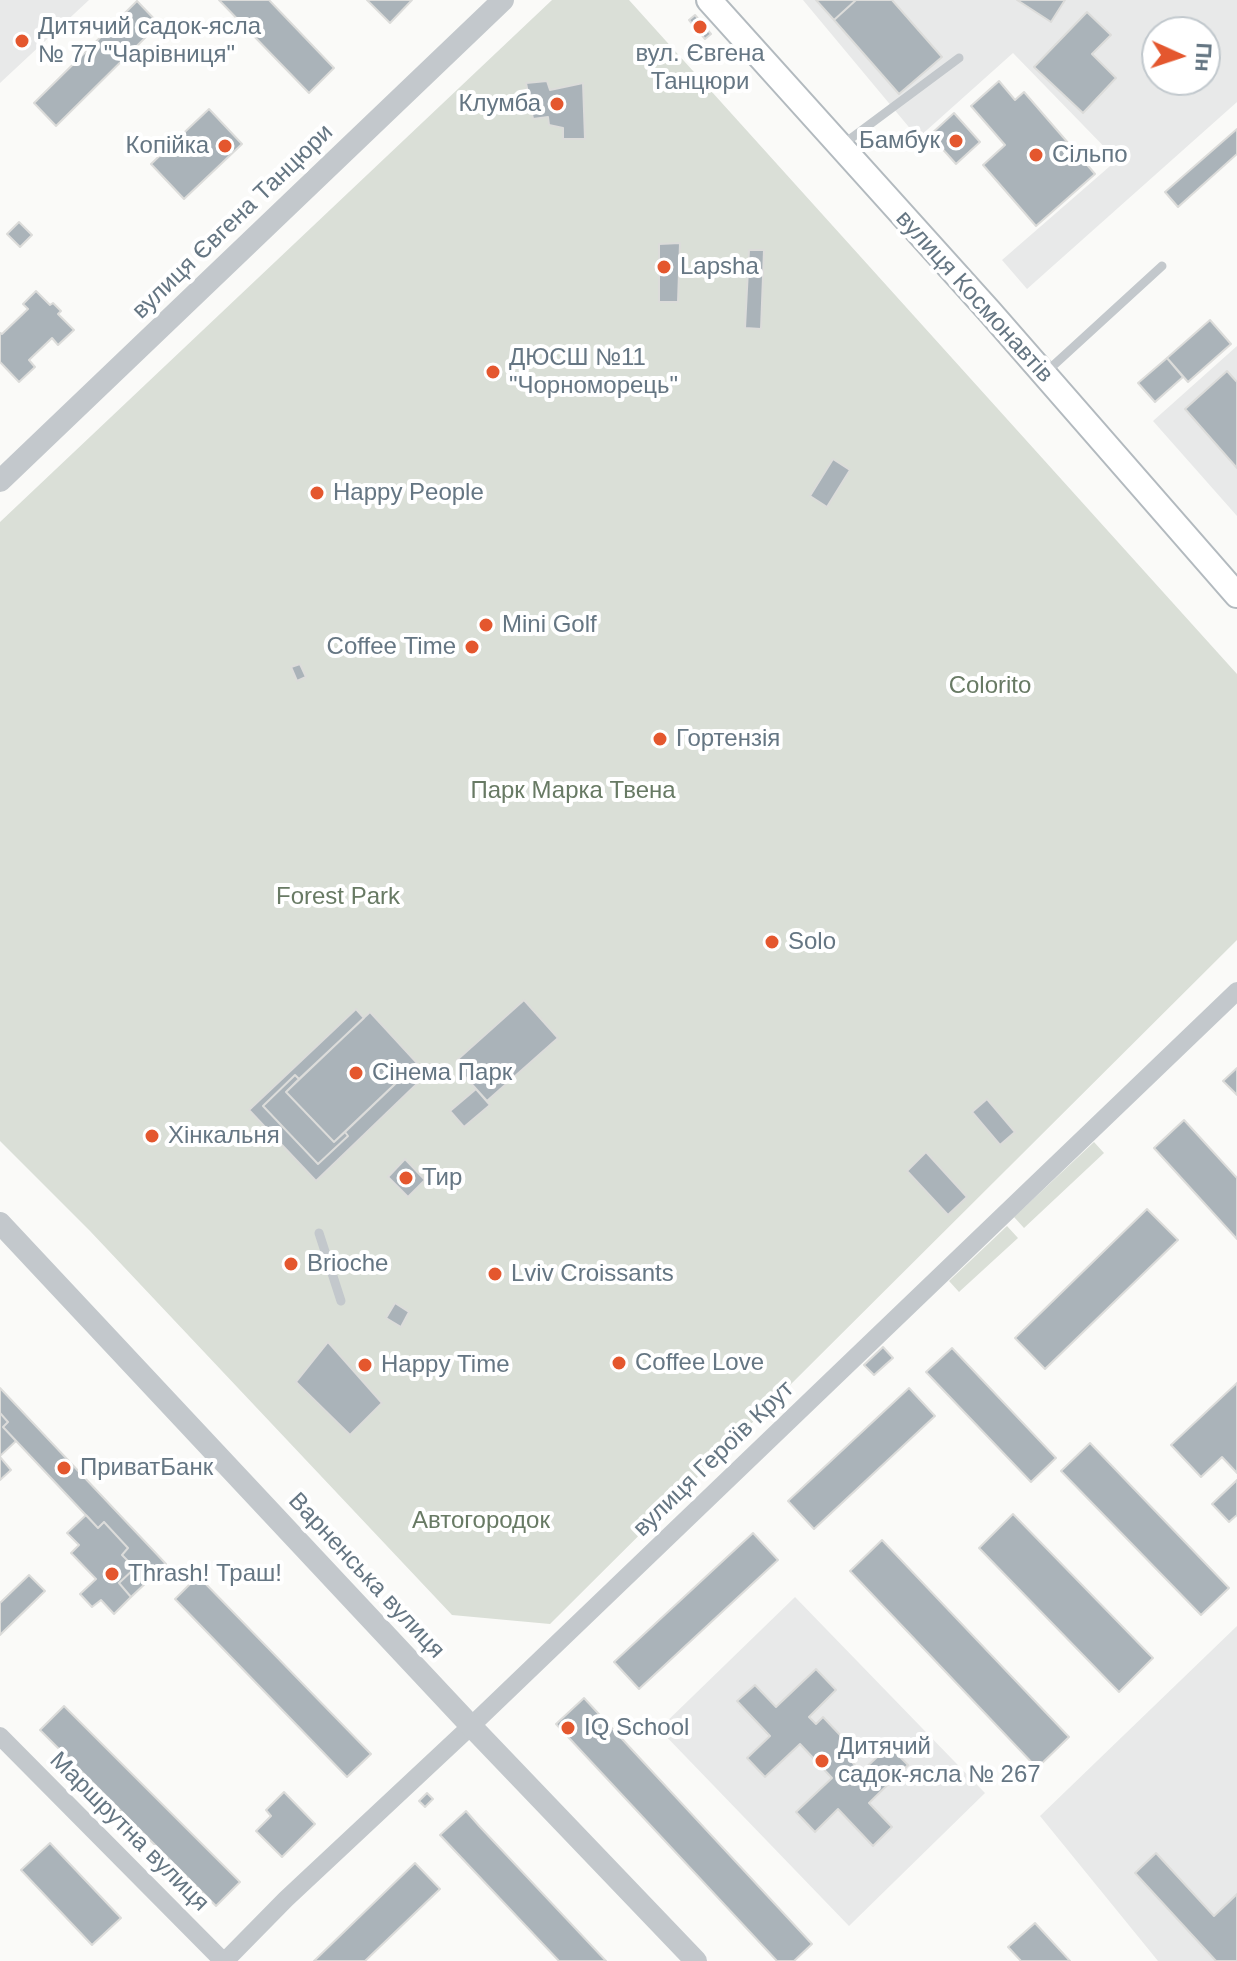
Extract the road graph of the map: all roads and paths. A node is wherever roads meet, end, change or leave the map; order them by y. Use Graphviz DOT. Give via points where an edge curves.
graph roads {
  1 [pos="503,0"];
  2 [pos="709,0"];
  3 [pos="959,58"];
  4 [pos="839,147"];
  5 [pos="1162,266"];
  6 [pos="1044,374"];
  7 [pos="0,481"];
  8 [pos="1237,595"];
  9 [pos="1237,991"];
  10 [pos="0,1223"];
  11 [pos="319,1233"];
  12 [pos="341,1301"];
  13 [pos="471,1726"];
  14 [pos="0,1736"];
  15 [pos="224,1961"];
  16 [pos="696,1961"];
  1 -- 7 [label="street, вулиця Євгена Танцюри"];
  2 -- 4 [label="main road, вулиця Космонавтів"];
  3 -- 4 [label="lane"];
  4 -- 6 [label="main road, вулиця Космонавтів"];
  5 -- 6 [label="lane"];
  6 -- 8 [label="main road, вулиця Космонавтів"];
  9 -- 13 [label="street, вулиця Героїв Крут"];
  10 -- 13 [label="street, Варненська вулиця"];
  11 -- 12 [label="lane"];
  13 -- 15 [label="street, вулиця Героїв Крут"];
  13 -- 16 [label="street, Варненська вулиця"];
  14 -- 15 [label="street, Маршрутна вулиця"];
}
